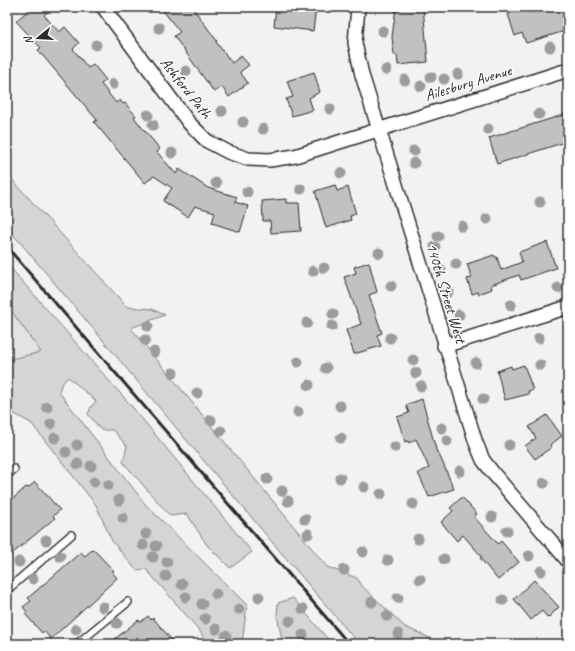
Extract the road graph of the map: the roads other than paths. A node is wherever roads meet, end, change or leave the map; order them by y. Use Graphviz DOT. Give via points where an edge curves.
graph roads {
  1 [pos="103,7"];
  2 [pos="358,7"];
  3 [pos="568,70"];
  4 [pos="378,128"];
  5 [pos="568,307"];
  6 [pos="444,346"];
  7 [pos="14,469"];
  8 [pos="7,475"];
  9 [pos="71,536"];
  10 [pos="568,561"];
  11 [pos="7,590"];
  12 [pos="128,602"];
  13 [pos="77,644"];
  1 -- 4 [label="street, Ashford Path" via="189,123 207,141 228,152 248,159 270,160 295,156"];
  2 -- 4 [label="street, 140th Street West" via="355,43"];
  3 -- 4 [label="street, Ailesbury Avenue"];
  4 -- 6 [label="street, 140th Street West"];
  5 -- 6 [label="street"];
  6 -- 10 [label="street, 140th Street West" via="483,460"];
  7 -- 8 [label="lane"];
  9 -- 11 [label="lane"];
  12 -- 13 [label="lane"];
}
